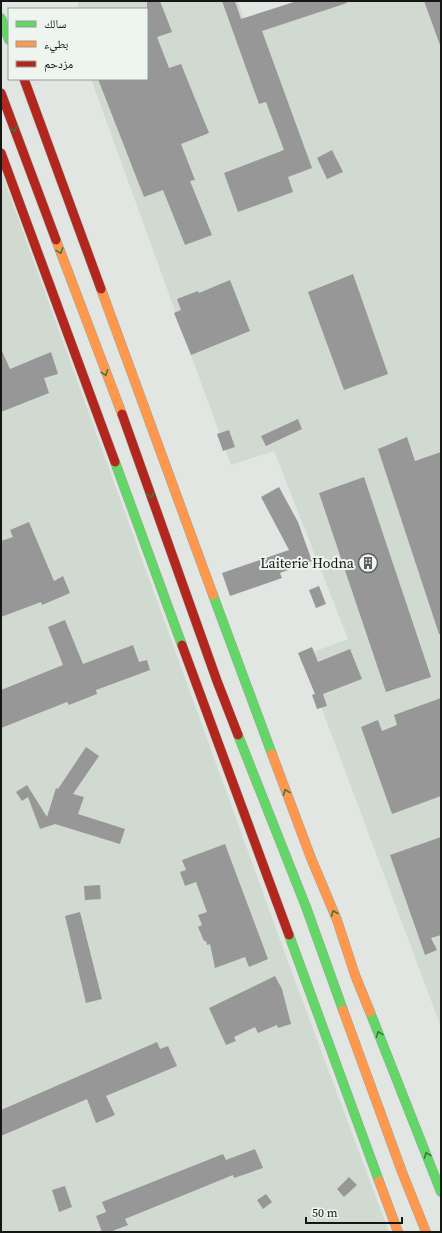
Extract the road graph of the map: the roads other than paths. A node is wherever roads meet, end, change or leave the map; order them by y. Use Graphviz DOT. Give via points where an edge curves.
graph roads {
  1 [pos="1,18"];
  2 [pos="8,38"];
  3 [pos="24,80"];
  4 [pos="1,93"];
  5 [pos="1,153"];
  6 [pos="441,1192"];
  7 [pos="398,1232"];
  8 [pos="426,1232"];
  1 -- 2 [label="main road"];
  6 -- 3 [label="main road, one-way" via="264,734"];
  4 -- 8 [label="main road, one-way" via="138,457 217,681 311,922"];
  5 -- 7 [label="main road"];
}
